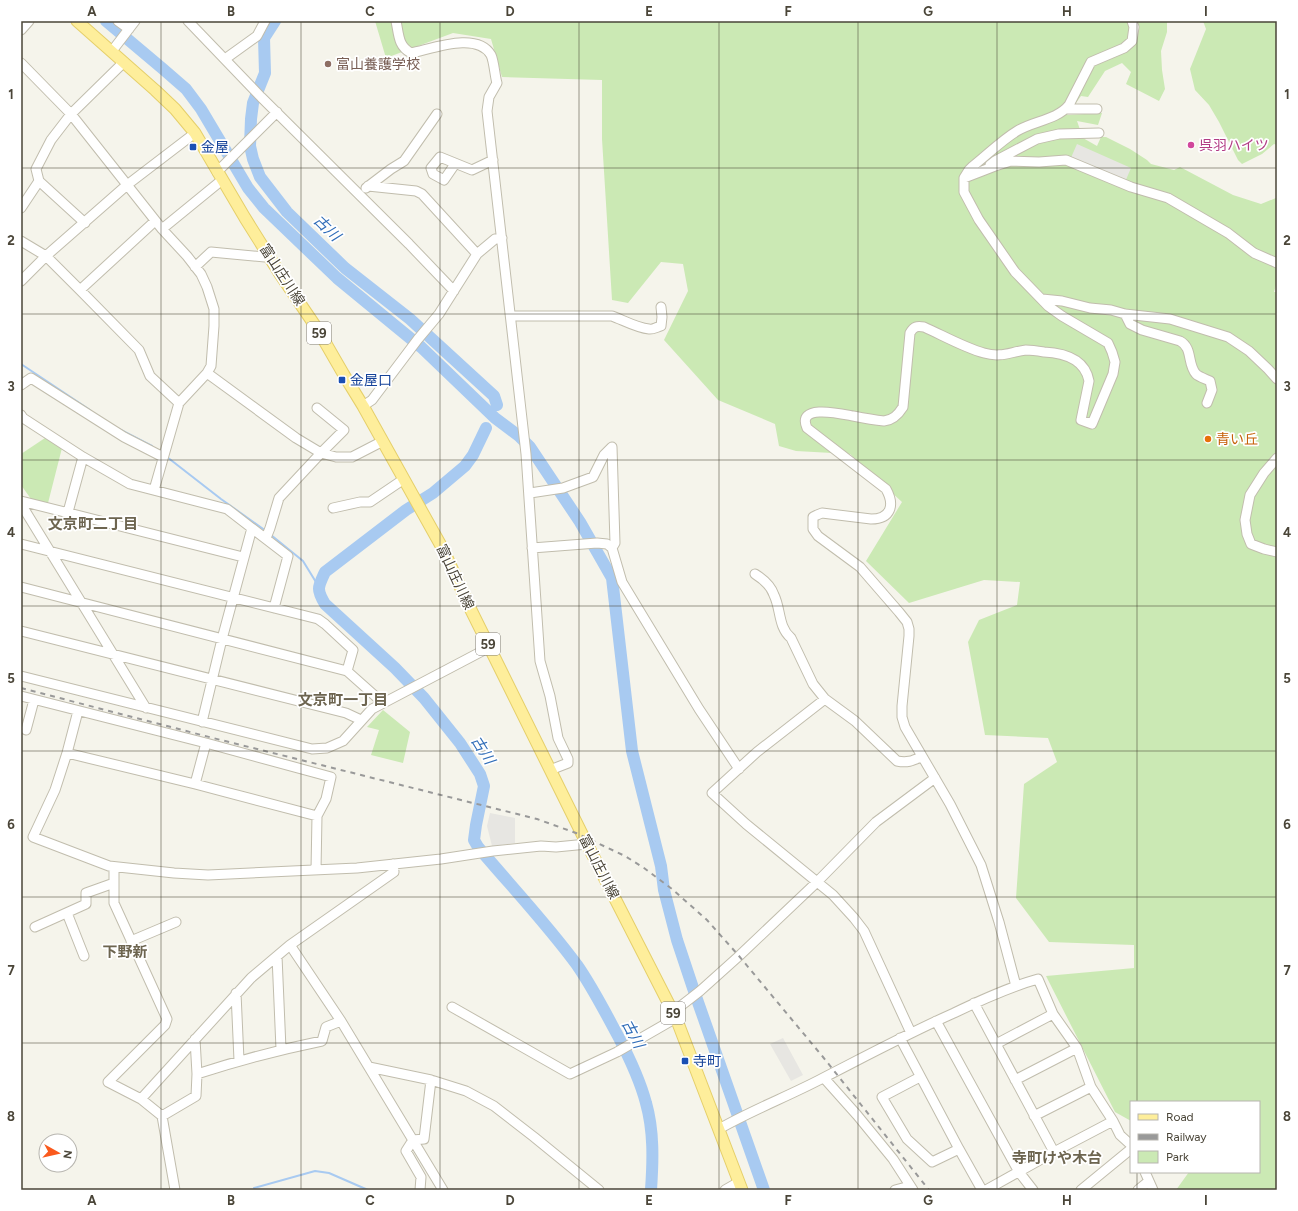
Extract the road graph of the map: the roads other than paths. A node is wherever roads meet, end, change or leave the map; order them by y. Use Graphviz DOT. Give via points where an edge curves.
graph roads {
  1 [pos="29,21"];
  2 [pos="77,21"];
  3 [pos="118,21"];
  4 [pos="135,21"];
  5 [pos="188,21"];
  6 [pos="265,21"];
  7 [pos="396,21"];
  8 [pos="1132,21"];
  9 [pos="21,30"];
  10 [pos="128,30"];
  11 [pos="112,51"];
  12 [pos="226,59"];
  13 [pos="21,62"];
  14 [pos="124,62"];
  15 [pos="1066,109"];
  16 [pos="1097,109"];
  17 [pos="277,112"];
  18 [pos="71,114"];
  19 [pos="437,114"];
  20 [pos="1099,132"];
  21 [pos="195,133"];
  22 [pos="493,160"];
  23 [pos="455,164"];
  24 [pos="983,171"];
  25 [pos="220,176"];
  26 [pos="964,178"];
  27 [pos="39,181"];
  28 [pos="127,185"];
  29 [pos="368,186"];
  30 [pos="359,194"];
  31 [pos="21,208"];
  32 [pos="155,221"];
  33 [pos="84,223"];
  34 [pos="162,229"];
  35 [pos="502,238"];
  36 [pos="21,241"];
  37 [pos="477,254"];
  38 [pos="268,255"];
  39 [pos="46,256"];
  40 [pos="1277,263"];
  41 [pos="195,266"];
  42 [pos="21,281"];
  43 [pos="80,290"];
  44 [pos="454,291"];
  45 [pos="1042,299"];
  46 [pos="661,307"];
  47 [pos="1125,314"];
  48 [pos="511,316"];
  49 [pos="207,373"];
  50 [pos="1277,379"];
  51 [pos="21,384"];
  52 [pos="179,403"];
  53 [pos="1207,403"];
  54 [pos="363,406"];
  55 [pos="317,408"];
  56 [pos="21,415"];
  57 [pos="383,441"];
  58 [pos="320,452"];
  59 [pos="83,457"];
  60 [pos="163,457"];
  61 [pos="1277,458"];
  62 [pos="404,479"];
  63 [pos="154,490"];
  64 [pos="530,494"];
  65 [pos="21,502"];
  66 [pos="333,508"];
  67 [pos="68,512"];
  68 [pos="252,528"];
  69 [pos="266,538"];
  70 [pos="21,544"];
  71 [pos="532,548"];
  72 [pos="612,548"];
  73 [pos="51,551"];
  74 [pos="1277,552"];
  75 [pos="243,557"];
  76 [pos="755,574"];
  77 [pos="21,587"];
  78 [pos="233,598"];
  79 [pos="82,603"];
  80 [pos="274,608"];
  81 [pos="21,631"];
  82 [pos="222,639"];
  83 [pos="490,648"];
  84 [pos="115,655"];
  85 [pos="347,671"];
  86 [pos="21,676"];
  87 [pos="212,680"];
  88 [pos="21,696"];
  89 [pos="825,699"];
  90 [pos="34,700"];
  91 [pos="383,703"];
  92 [pos="146,708"];
  93 [pos="78,711"];
  94 [pos="361,720"];
  95 [pos="202,722"];
  96 [pos="26,730"];
  97 [pos="206,743"];
  98 [pos="67,753"];
  99 [pos="921,757"];
  100 [pos="739,769"];
  101 [pos="550,770"];
  102 [pos="935,778"];
  103 [pos="195,784"];
  104 [pos="317,816"];
  105 [pos="587,844"];
  106 [pos="393,864"];
  107 [pos="114,867"];
  108 [pos="316,870"];
  109 [pos="817,882"];
  110 [pos="114,883"];
  111 [pos="67,913"];
  112 [pos="176,922"];
  113 [pos="35,927"];
  114 [pos="131,941"];
  115 [pos="290,945"];
  116 [pos="84,956"];
  117 [pos="277,956"];
  118 [pos="1016,986"];
  119 [pos="236,993"];
  120 [pos="974,1003"];
  121 [pos="452,1007"];
  122 [pos="1053,1014"];
  123 [pos="674,1015"];
  124 [pos="341,1021"];
  125 [pos="936,1021"];
  126 [pos="911,1033"];
  127 [pos="900,1038"];
  128 [pos="195,1039"];
  129 [pos="996,1044"];
  130 [pos="1076,1048"];
  131 [pos="281,1049"];
  132 [pos="239,1060"];
  133 [pos="369,1067"];
  134 [pos="197,1074"];
  135 [pos="920,1077"];
  136 [pos="824,1078"];
  137 [pos="431,1080"];
  138 [pos="1015,1080"];
  139 [pos="1091,1087"];
  140 [pos="141,1099"];
  141 [pos="162,1116"];
  142 [pos="1034,1116"];
  143 [pos="1113,1121"];
  144 [pos="719,1129"];
  145 [pos="413,1140"];
  146 [pos="1130,1144"];
  147 [pos="958,1149"];
  148 [pos="1130,1151"];
  149 [pos="1054,1152"];
  150 [pos="1019,1172"];
  151 [pos="1145,1173"];
  152 [pos="740,1186"];
  153 [pos="1151,1186"];
  154 [pos="912,1188"];
  155 [pos="175,1190"];
  156 [pos="420,1190"];
  157 [pos="443,1190"];
  158 [pos="599,1190"];
  159 [pos="725,1190"];
  160 [pos="895,1190"];
  161 [pos="982,1190"];
  162 [pos="986,1190"];
  163 [pos="1033,1190"];
  164 [pos="1081,1190"];
  165 [pos="1138,1190"];
  1 -- 9 [label="street"];
  2 -- 11 [label="main road, 富山庄川線 / 59"];
  3 -- 10 [label="street"];
  4 -- 10 [label="street"];
  5 -- 12 [label="street"];
  6 -- 12 [label="street" via="257,36"];
  7 -- 22 [label="street" via="400,42 404,49 411,53 460,42 483,47 491,56 497,83 489,97 487,111"];
  8 -- 15 [label="street" via="1132,41 1124,48 1091,62"];
  10 -- 11 [label="street"];
  11 -- 14 [label="main road, 富山庄川線 / 59"];
  12 -- 17 [label="street"];
  13 -- 18 [label="street"];
  14 -- 18 [label="street"];
  14 -- 21 [label="main road, 富山庄川線 / 59" via="175,109"];
  15 -- 16 [label="street"];
  15 -- 26 [label="street" via="1015,132 973,166"];
  17 -- 25 [label="street" via="226,164"];
  17 -- 30 [label="street"];
  18 -- 27 [label="street" via="52,140 36,169"];
  18 -- 28 [label="street"];
  19 -- 29 [label="street" via="404,161"];
  20 -- 24 [label="street" via="1059,134 1037,139 995,161"];
  21 -- 25 [label="main road, 富山庄川線 / 59"];
  21 -- 28 [label="street"];
  22 -- 23 [label="street" via="472,170"];
  22 -- 35 [label="street"];
  24 -- 26 [label="street"];
  24 -- 40 [label="street" via="1011,161 1066,160 1168,198 1228,233 1254,253"];
  25 -- 34 [label="street"];
  25 -- 38 [label="main road, 富山庄川線 / 59"];
  26 -- 45 [label="street" via="964,192 979,220 1015,272"];
  27 -- 31 [label="street"];
  27 -- 33 [label="street"];
  28 -- 32 [label="street"];
  28 -- 33 [label="street"];
  29 -- 30 [label="street"];
  29 -- 37 [label="street" via="416,190"];
  30 -- 44 [label="street"];
  32 -- 34 [label="street"];
  32 -- 43 [label="street"];
  33 -- 39 [label="street"];
  34 -- 41 [label="street"];
  35 -- 37 [label="street" via="495,239"];
  35 -- 48 [label="street"];
  36 -- 39 [label="street"];
  37 -- 44 [label="street"];
  38 -- 41 [label="street" via="265,257 211,252"];
  38 -- 54 [label="main road, 富山庄川線 / 59" via="318,330"];
  39 -- 42 [label="street"];
  39 -- 43 [label="street"];
  41 -- 49 [label="street" via="207,287 214,309 211,366"];
  43 -- 52 [label="street" via="139,350 150,376"];
  44 -- 54 [label="street" via="372,400"];
  45 -- 47 [label="street"];
  45 -- 99 [label="street" via="1062,316 1108,343 1112,352 1115,362 1113,374 1092,424 1080,420 1089,381 1084,369 1073,358 1056,352 1028,350 1004,355 984,353 917,326 910,333 903,407 898,414 884,421 825,412 810,414 806,418 807,428 886,489 890,496 892,505 885,516 879,519 822,513 813,517 813,529 818,536 860,567 907,622 909,636 902,717"];
  46 -- 48 [label="street" via="661,326 650,330 612,316"];
  47 -- 50 [label="street" via="1170,319 1228,337 1249,351"];
  47 -- 53 [label="street" via="1130,324 1142,330 1185,343 1197,375 1210,382 1212,390"];
  48 -- 64 [label="street"];
  49 -- 52 [label="street"];
  49 -- 58 [label="street" via="296,438"];
  51 -- 60 [label="street" via="31,378 124,437"];
  52 -- 60 [label="street"];
  54 -- 57 [label="main road, 富山庄川線 / 59"];
  55 -- 58 [label="street" via="344,430"];
  56 -- 59 [label="street"];
  57 -- 58 [label="street" via="352,458"];
  57 -- 62 [label="main road, 富山庄川線 / 59"];
  58 -- 69 [label="street" via="279,498"];
  59 -- 63 [label="street" via="130,484"];
  59 -- 67 [label="street"];
  60 -- 63 [label="street"];
  61 -- 74 [label="street" via="1250,496 1245,520 1251,544"];
  62 -- 66 [label="street" via="370,502"];
  62 -- 83 [label="main road, 富山庄川線 / 59" via="444,551"];
  63 -- 68 [label="street" via="227,509"];
  64 -- 71 [label="street"];
  64 -- 72 [label="street" via="563,488 593,477 604,455 612,447 615,543"];
  65 -- 67 [label="street"];
  65 -- 73 [label="street"];
  67 -- 75 [label="street"];
  68 -- 69 [label="street"];
  68 -- 75 [label="street"];
  69 -- 80 [label="street" via="288,556"];
  70 -- 73 [label="street"];
  71 -- 72 [label="street" via="592,543 608,544"];
  71 -- 101 [label="street" via="540,661 558,738 568,759 568,763"];
  72 -- 100 [label="street" via="622,582 699,709"];
  73 -- 78 [label="street"];
  73 -- 79 [label="street"];
  75 -- 78 [label="street"];
  76 -- 89 [label="street" via="763,579 774,594 782,626 791,638 813,684"];
  77 -- 79 [label="street"];
  78 -- 80 [label="street"];
  78 -- 82 [label="street"];
  79 -- 82 [label="street"];
  79 -- 84 [label="street"];
  80 -- 85 [label="street" via="318,619 325,624 353,650"];
  81 -- 84 [label="street"];
  82 -- 85 [label="street"];
  82 -- 87 [label="street"];
  83 -- 91 [label="street"];
  83 -- 101 [label="main road, 富山庄川線 / 59"];
  84 -- 87 [label="street"];
  84 -- 92 [label="street"];
  85 -- 91 [label="street"];
  86 -- 92 [label="street"];
  87 -- 94 [label="street" via="346,713"];
  87 -- 95 [label="street"];
  88 -- 90 [label="street"];
  89 -- 99 [label="street" via="855,721 897,761 910,762"];
  89 -- 100 [label="street"];
  90 -- 93 [label="street"];
  90 -- 96 [label="street"];
  91 -- 94 [label="street"];
  92 -- 95 [label="street"];
  93 -- 97 [label="street"];
  93 -- 98 [label="street"];
  94 -- 95 [label="street" via="343,741 327,748 312,749"];
  97 -- 103 [label="street"];
  97 -- 104 [label="street" via="331,777 326,799"];
  98 -- 103 [label="street"];
  98 -- 107 [label="street" via="55,790 33,837"];
  99 -- 102 [label="street"];
  100 -- 109 [label="street" via="712,793"];
  101 -- 105 [label="main road, 富山庄川線 / 59"];
  102 -- 109 [label="street" via="876,822"];
  102 -- 118 [label="street" via="981,864"];
  103 -- 104 [label="street"];
  104 -- 108 [label="street"];
  105 -- 106 [label="street" via="541,846"];
  105 -- 123 [label="main road, 富山庄川線 / 59"];
  106 -- 108 [label="street"];
  106 -- 115 [label="street" via="394,872"];
  107 -- 108 [label="street" via="208,875"];
  107 -- 110 [label="street"];
  109 -- 123 [label="street"];
  109 -- 126 [label="street" via="833,894 864,931"];
  110 -- 111 [label="street" via="86,893 86,904"];
  110 -- 114 [label="street" via="114,903"];
  111 -- 113 [label="street"];
  111 -- 116 [label="street"];
  112 -- 114 [label="street"];
  114 -- 140 [label="street" via="166,1019 166,1025 108,1082"];
  115 -- 117 [label="street"];
  115 -- 124 [label="street"];
  117 -- 119 [label="street"];
  117 -- 131 [label="street"];
  118 -- 120 [label="street"];
  118 -- 122 [label="street" via="1038,979"];
  119 -- 128 [label="street"];
  119 -- 132 [label="street"];
  120 -- 125 [label="street"];
  120 -- 129 [label="street"];
  121 -- 123 [label="street" via="570,1074 630,1045"];
  122 -- 129 [label="street"];
  122 -- 130 [label="street"];
  123 -- 144 [label="main road, 富山庄川線 / 59"];
  124 -- 131 [label="street" via="326,1027 322,1041"];
  124 -- 133 [label="street"];
  125 -- 126 [label="street"];
  125 -- 150 [label="street"];
  126 -- 127 [label="street"];
  127 -- 135 [label="street"];
  127 -- 136 [label="street"];
  128 -- 134 [label="street"];
  128 -- 140 [label="street"];
  129 -- 138 [label="street"];
  130 -- 138 [label="street"];
  130 -- 139 [label="street"];
  131 -- 132 [label="street"];
  132 -- 134 [label="street"];
  133 -- 137 [label="street"];
  133 -- 145 [label="street"];
  134 -- 141 [label="street" via="196,1096"];
  135 -- 147 [label="street"];
  135 -- 147 [label="street" via="882,1097 907,1139 932,1162"];
  136 -- 144 [label="street"];
  136 -- 154 [label="street" via="893,1159"];
  137 -- 145 [label="street" via="424,1139"];
  137 -- 158 [label="street" via="466,1092 494,1106"];
  138 -- 142 [label="street"];
  139 -- 142 [label="street"];
  139 -- 143 [label="street"];
  140 -- 141 [label="street"];
  141 -- 155 [label="street"];
  142 -- 149 [label="street"];
  143 -- 146 [label="street" via="1120,1135"];
  143 -- 149 [label="street"];
  144 -- 152 [label="main road, 富山庄川線 / 59"];
  145 -- 156 [label="street" via="406,1151 421,1177"];
  145 -- 157 [label="street"];
  147 -- 161 [label="street"];
  148 -- 164 [label="street"];
  149 -- 150 [label="street"];
  150 -- 162 [label="street"];
  150 -- 163 [label="street"];
  151 -- 153 [label="street"];
  152 -- 159 [label="street"];
  153 -- 165 [label="street"];
  154 -- 160 [label="street"];
}
